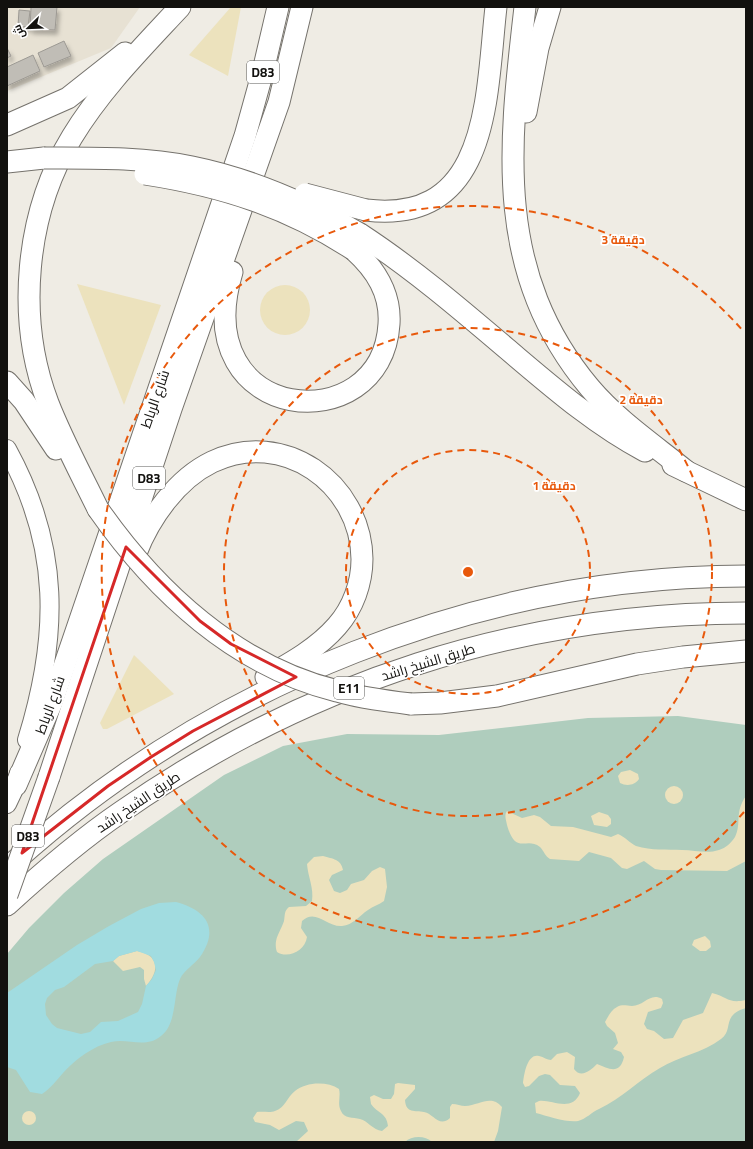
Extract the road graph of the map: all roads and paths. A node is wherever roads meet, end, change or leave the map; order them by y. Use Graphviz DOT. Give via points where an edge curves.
graph roads {
  1 [pos="179,7"];
  2 [pos="278,7"];
  3 [pos="302,7"];
  4 [pos="314,7"];
  5 [pos="496,7"];
  6 [pos="525,7"];
  7 [pos="550,7"];
  8 [pos="279,102"];
  9 [pos="7,125"];
  10 [pos="7,162"];
  11 [pos="43,165"];
  12 [pos="215,172"];
  13 [pos="7,176"];
  14 [pos="252,181"];
  15 [pos="514,194"];
  16 [pos="357,242"];
  17 [pos="7,382"];
  18 [pos="7,449"];
  19 [pos="686,471"];
  20 [pos="746,500"];
  21 [pos="98,509"];
  22 [pos="746,576"];
  23 [pos="746,613"];
  24 [pos="97,634"];
  25 [pos="746,651"];
  26 [pos="193,731"];
  27 [pos="16,785"];
  28 [pos="7,804"];
  29 [pos="27,850"];
  30 [pos="7,862"];
  31 [pos="7,868"];
  32 [pos="7,895"];
  33 [pos="7,905"];
  1 -- 9 [label="highway" via="68,98"];
  1 -- 21 [label="highway" via="93,106 71,138 54,173 41,210 33,248 31,326 37,364 51,409"];
  2 -- 27 [label="highway, شارع الرباط / D83" via="245,136 52,702"];
  3 -- 8 [label="highway, شارع الرباط / D83"];
  4 -- 8 [label="highway" via="303,47"];
  5 -- 12 [label="highway, bridge" via="484,110 476,144 469,163 458,180 443,194 426,204 407,211 386,213 366,210 317,198 255,177"];
  6 -- 15 [label="highway" via="514,107"];
  7 -- 15 [label="highway" via="538,48"];
  8 -- 14 [label="highway, شارع الرباط / D83"];
  10 -- 11 [label="highway"];
  11 -- 12 [label="highway, bridge" via="118,158 167,163"];
  11 -- 13 [label="highway"];
  11 -- 16 [label="highway, bridge" via="77,171 140,173 215,188 283,210 325,231"];
  12 -- 16 [label="highway, bridge" via="289,198 337,221"];
  14 -- 16 [label="highway" via="250,206 230,279 225,314 227,337 235,360 258,387 291,401 315,401 348,390 374,366 386,344 389,331 388,305 380,280"];
  14 -- 24 [label="highway, شارع الرباط / D83" via="171,409"];
  15 -- 19 [label="highway" via="524,264 535,298 550,330 591,389 616,414"];
  16 -- 19 [label="highway" via="435,288 587,415 635,446"];
  17 -- 21 [label="highway" via="42,425 75,482"];
  18 -- 27 [label="main road" via="30,497 40,531 48,568 50,599 47,660"];
  19 -- 20 [label="highway"];
  21 -- 25 [label="highway, bridge" via="125,546 155,579 200,621 231,644 299,679 373,700 411,704 497,696 637,664"];
  22 -- 26 [label="highway, طريق الشيخ راشد / E11" via="686,578 599,588 471,614 380,643 332,662 279,685"];
  23 -- 33 [label="highway, طريق الشيخ راشد / E11" via="627,618 545,631 424,661 339,692 244,736 160,785 80,842"];
  24 -- 26 [label="highway" via="115,606 150,523 175,491 199,470 234,455 262,452 278,454 310,466 336,488 354,516 362,548 360,582 347,612 337,626 311,650 236,694"];
  24 -- 32 [label="highway, شارع الرباط / D83, bridge"];
  26 -- 29 [label="highway, طريق الشيخ راشد / E11" via="108,786"];
  27 -- 28 [label="main road"];
  29 -- 30 [label="highway"];
  29 -- 31 [label="highway, طريق الشيخ راشد / E11"];
}
